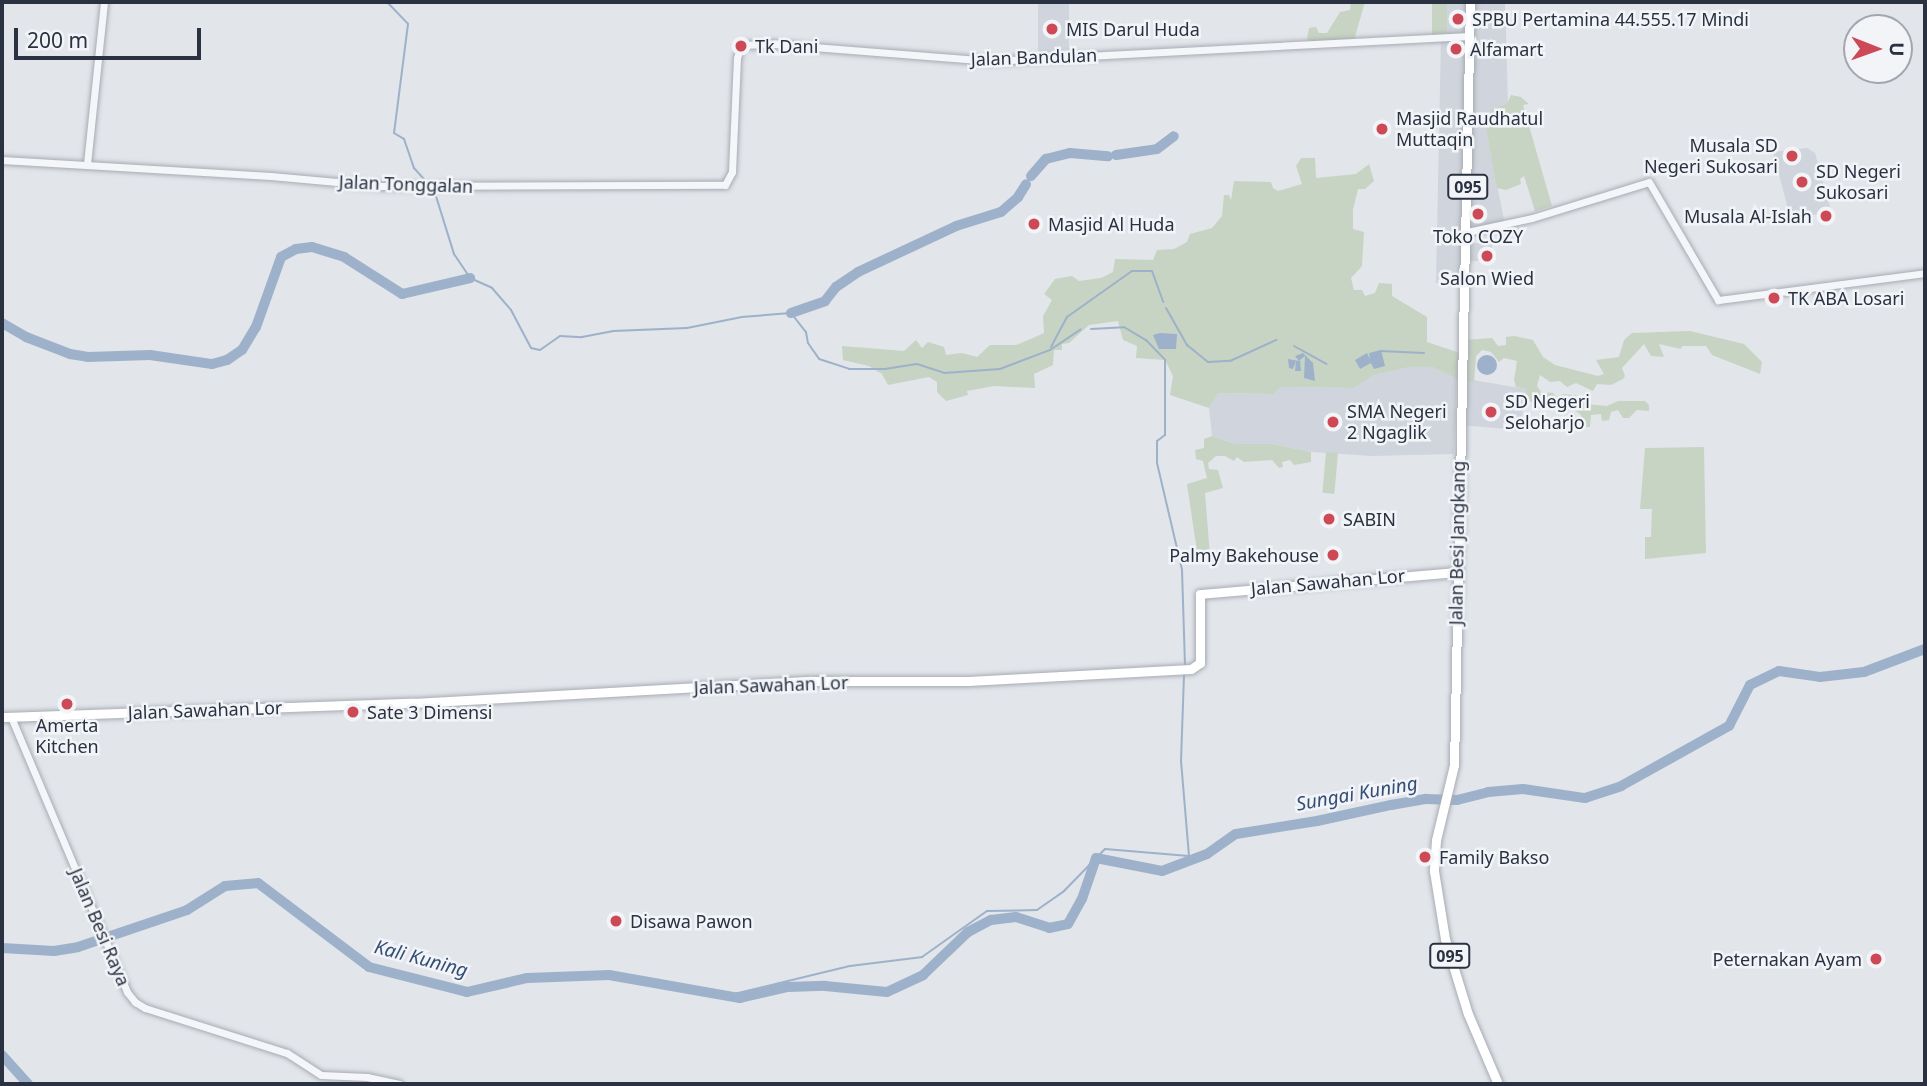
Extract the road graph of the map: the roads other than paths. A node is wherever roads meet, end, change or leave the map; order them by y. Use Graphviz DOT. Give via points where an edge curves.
graph roads {
  1 [pos="104,2"];
  2 [pos="1469,2"];
  3 [pos="1469,36"];
  4 [pos="2,160"];
  5 [pos="87,164"];
  6 [pos="725,185"];
  7 [pos="1467,232"];
  8 [pos="1925,273"];
  9 [pos="1458,572"];
  10 [pos="6,717"];
  11 [pos="399,1084"];
  12 [pos="1498,1084"];
  1 -- 5 [label="street"];
  2 -- 3 [label="main road, Jalan Besi Jangkang / 095"];
  3 -- 6 [label="street, Jalan Bandulan" via="991,61 741,45 732,172"];
  3 -- 7 [label="main road, Jalan Besi Jangkang / 095"];
  4 -- 5 [label="street, Jalan Tonggalan"];
  5 -- 6 [label="street, Jalan Tonggalan" via="382,186"];
  7 -- 8 [label="street" via="1649,183 1718,300"];
  7 -- 9 [label="main road, Jalan Besi Jangkang / 095"];
  9 -- 10 [label="main road, Jalan Sawahan Lor" via="1200,594 1200,663 1191,669"];
  9 -- 12 [label="main road, Jalan Besi Jangkang / 095" via="1454,765 1434,871 1440,919 1468,1014"];
  10 -- 11 [label="street, Jalan Besi Raya" via="127,992 145,1008 277,1049 321,1075"];
}
